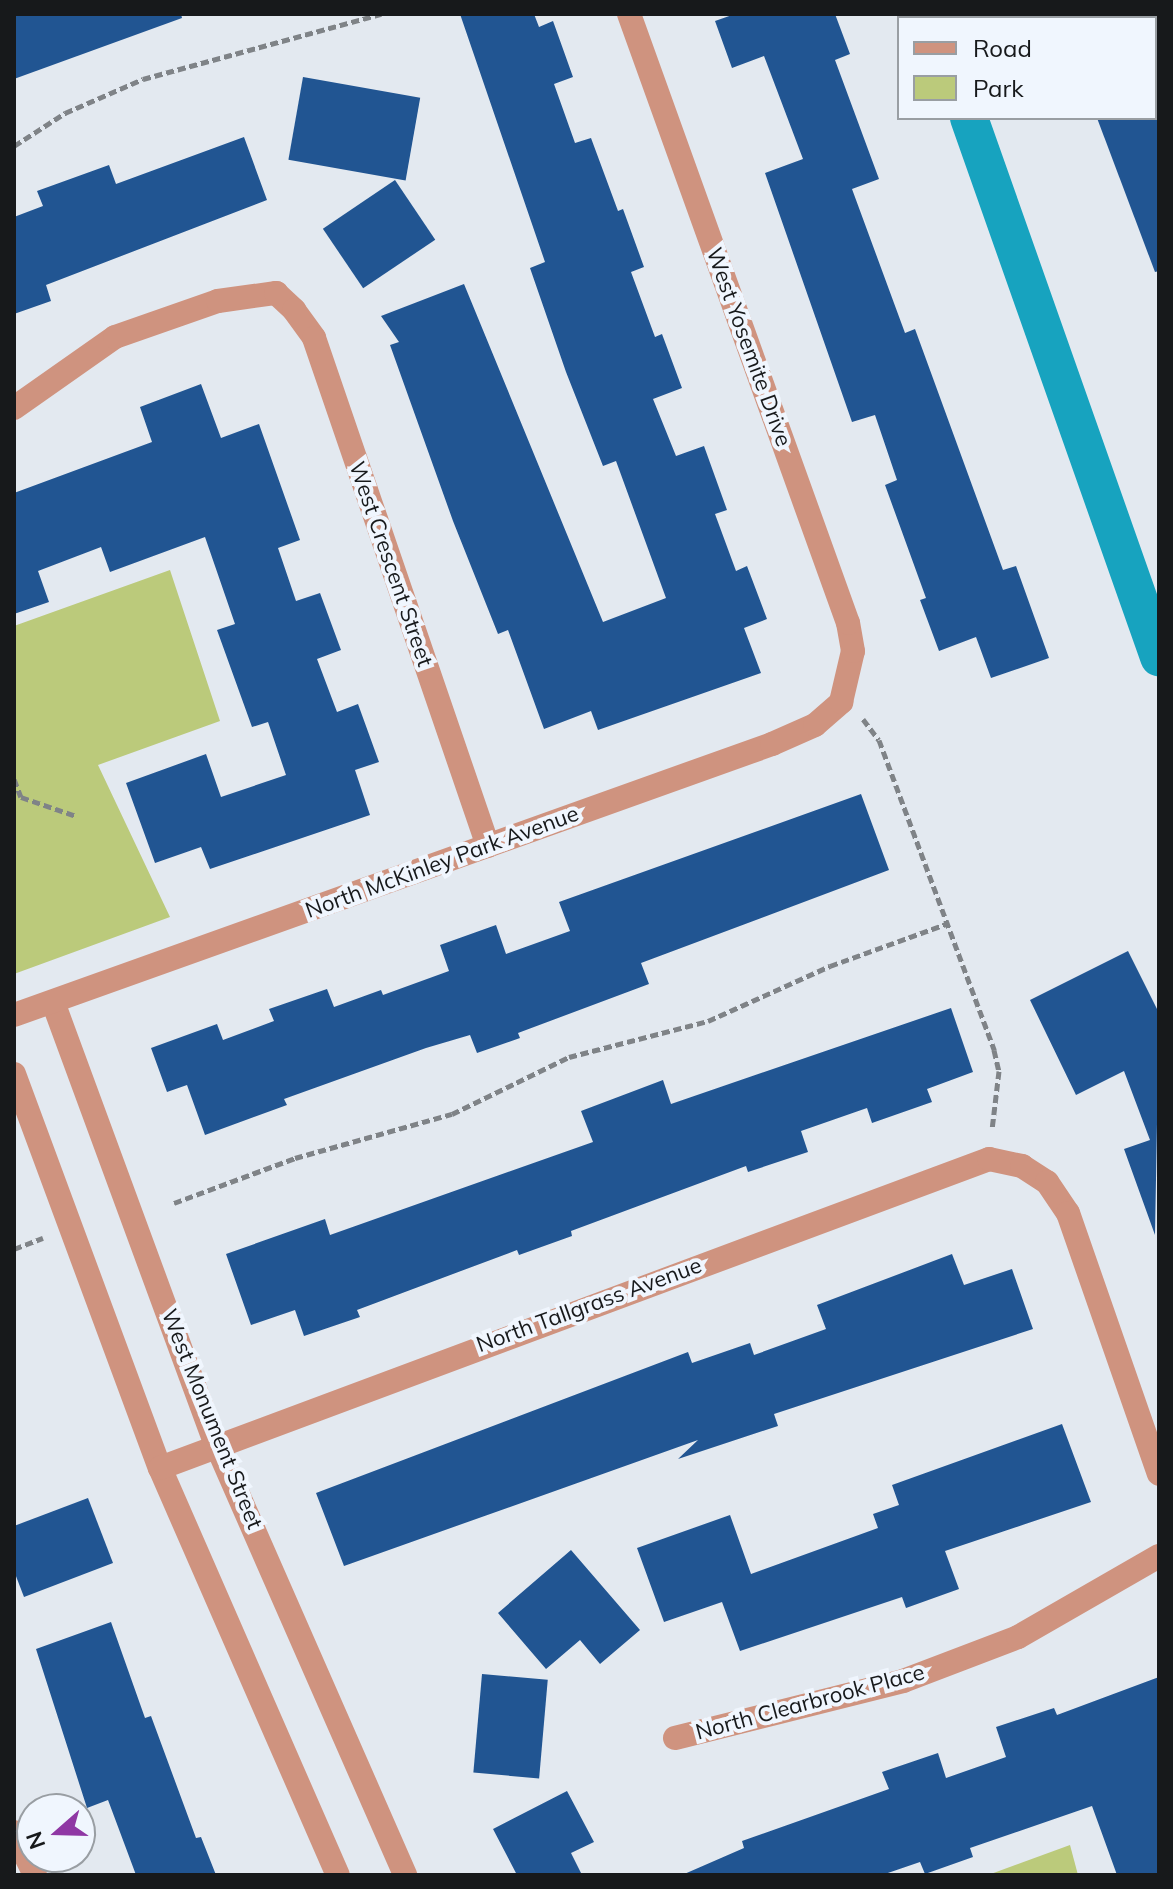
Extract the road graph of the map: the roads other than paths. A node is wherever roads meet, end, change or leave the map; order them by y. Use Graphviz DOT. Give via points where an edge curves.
graph roads {
  1 [pos="629,14"];
  2 [pos="14,408"];
  3 [pos="849,682"];
  4 [pos="488,846"];
  5 [pos="53,1002"];
  6 [pos="14,1015"];
  7 [pos="14,1074"];
  8 [pos="216,1444"];
  9 [pos="160,1468"];
  10 [pos="1159,1474"];
  11 [pos="1159,1556"];
  12 [pos="675,1738"];
  13 [pos="14,1832"];
  14 [pos="35,1875"];
  15 [pos="338,1875"];
  16 [pos="405,1875"];
  1 -- 3 [label="street, West Yosemite Drive" via="848,623 853,651"];
  2 -- 4 [label="street, West Crescent Street" via="115,337 218,301 276,293 314,338"];
  3 -- 4 [label="street, North McKinley Park Avenue" via="841,702 815,725"];
  4 -- 5 [label="street, North McKinley Park Avenue"];
  5 -- 6 [label="street, North McKinley Park Avenue"];
  5 -- 8 [label="street, West Monument Street"];
  7 -- 9 [label="street"];
  8 -- 9 [label="street, North Tallgrass Avenue"];
  8 -- 10 [label="street, North Tallgrass Avenue" via="989,1159 1022,1166 1047,1182 1068,1213"];
  8 -- 16 [label="street, West Monument Street"];
  9 -- 15 [label="street"];
  11 -- 12 [label="street, North Clearbrook Place" via="1018,1637 903,1681"];
  13 -- 14 [label="street"];
}
